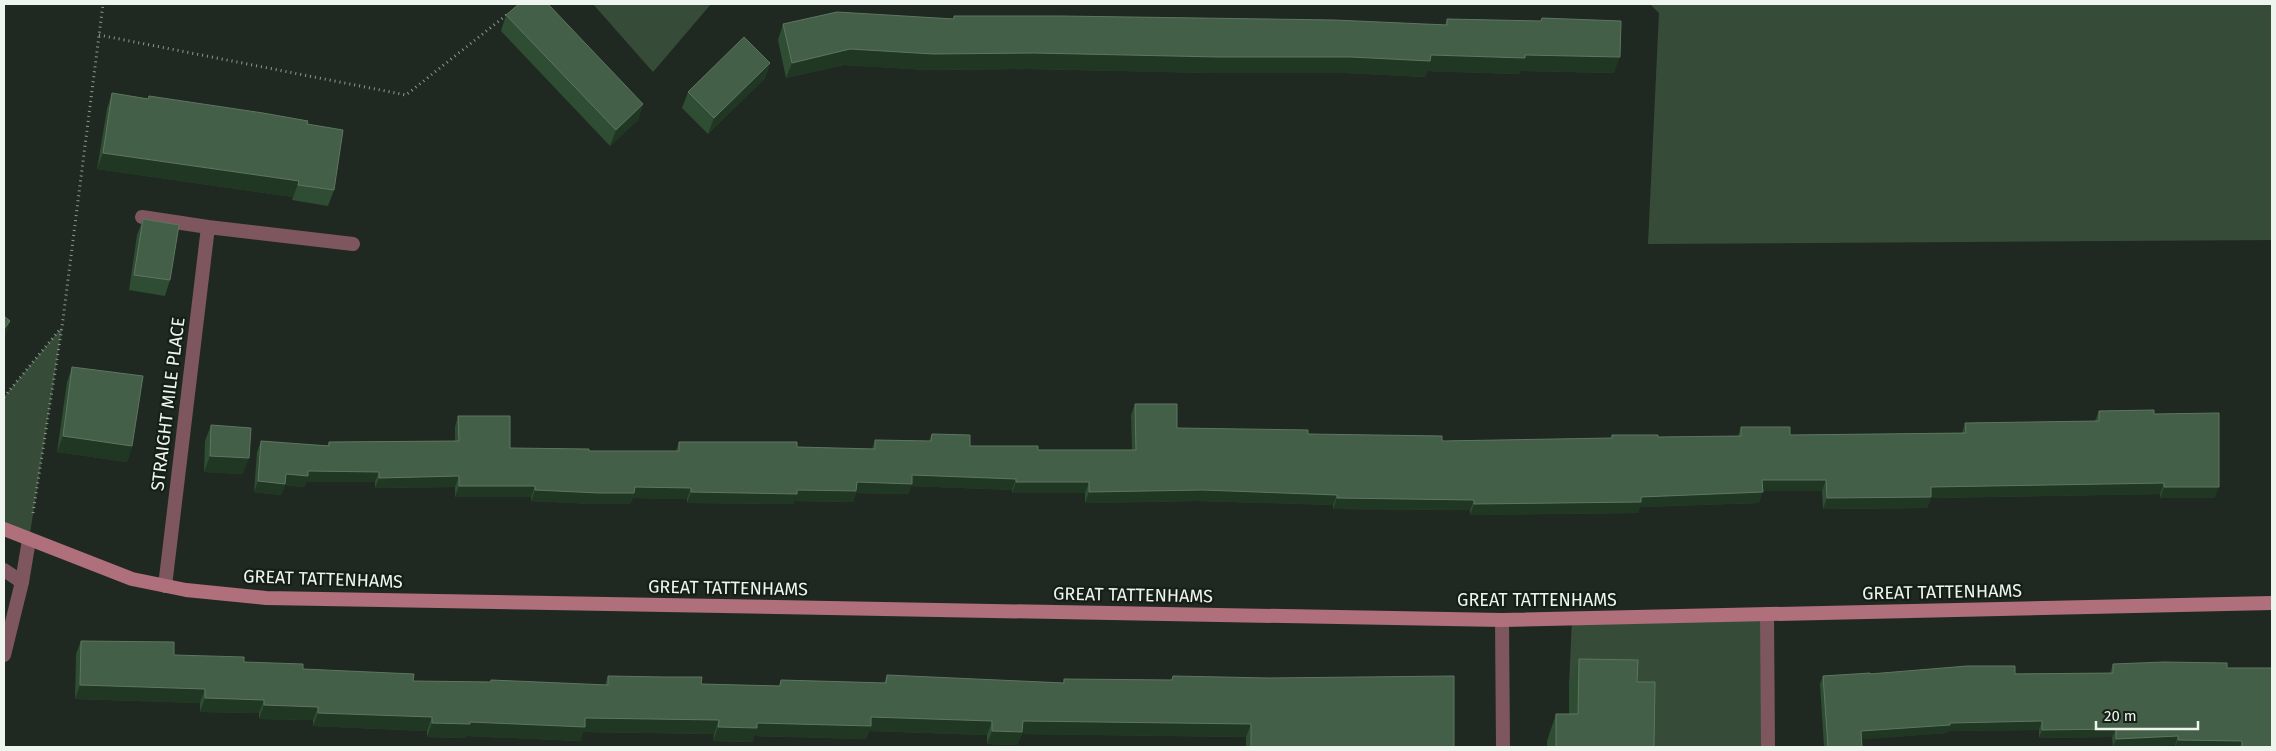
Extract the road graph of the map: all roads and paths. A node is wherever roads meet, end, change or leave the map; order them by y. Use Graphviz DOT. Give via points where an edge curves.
graph roads {
  1 [pos="103,4"];
  2 [pos="513,10"];
  3 [pos="99,35"];
  4 [pos="142,217"];
  5 [pos="208,228"];
  6 [pos="353,244"];
  7 [pos="62,327"];
  8 [pos="4,397"];
  9 [pos="4,529"];
  10 [pos="29,540"];
  11 [pos="4,570"];
  12 [pos="22,582"];
  13 [pos="165,586"];
  14 [pos="2272,603"];
  15 [pos="1767,614"];
  16 [pos="1502,620"];
  17 [pos="4,655"];
  18 [pos="1504,747"];
  19 [pos="1768,747"];
  1 -- 3 [label="path"];
  2 -- 3 [label="path" via="406,95"];
  3 -- 7 [label="path"];
  4 -- 5 [label="street"];
  5 -- 6 [label="street"];
  5 -- 13 [label="street, STRAIGHT MILE PLACE"];
  7 -- 8 [label="path"];
  7 -- 10 [label="path"];
  9 -- 10 [label="main road, GREAT TATTENHAMS"];
  10 -- 12 [label="street"];
  10 -- 13 [label="main road, GREAT TATTENHAMS" via="132,579"];
  11 -- 12 [label="street"];
  12 -- 17 [label="street"];
  13 -- 16 [label="main road, GREAT TATTENHAMS" via="266,598"];
  14 -- 15 [label="main road, GREAT TATTENHAMS"];
  15 -- 16 [label="main road, GREAT TATTENHAMS"];
  15 -- 19 [label="street"];
  16 -- 18 [label="street"];
}
